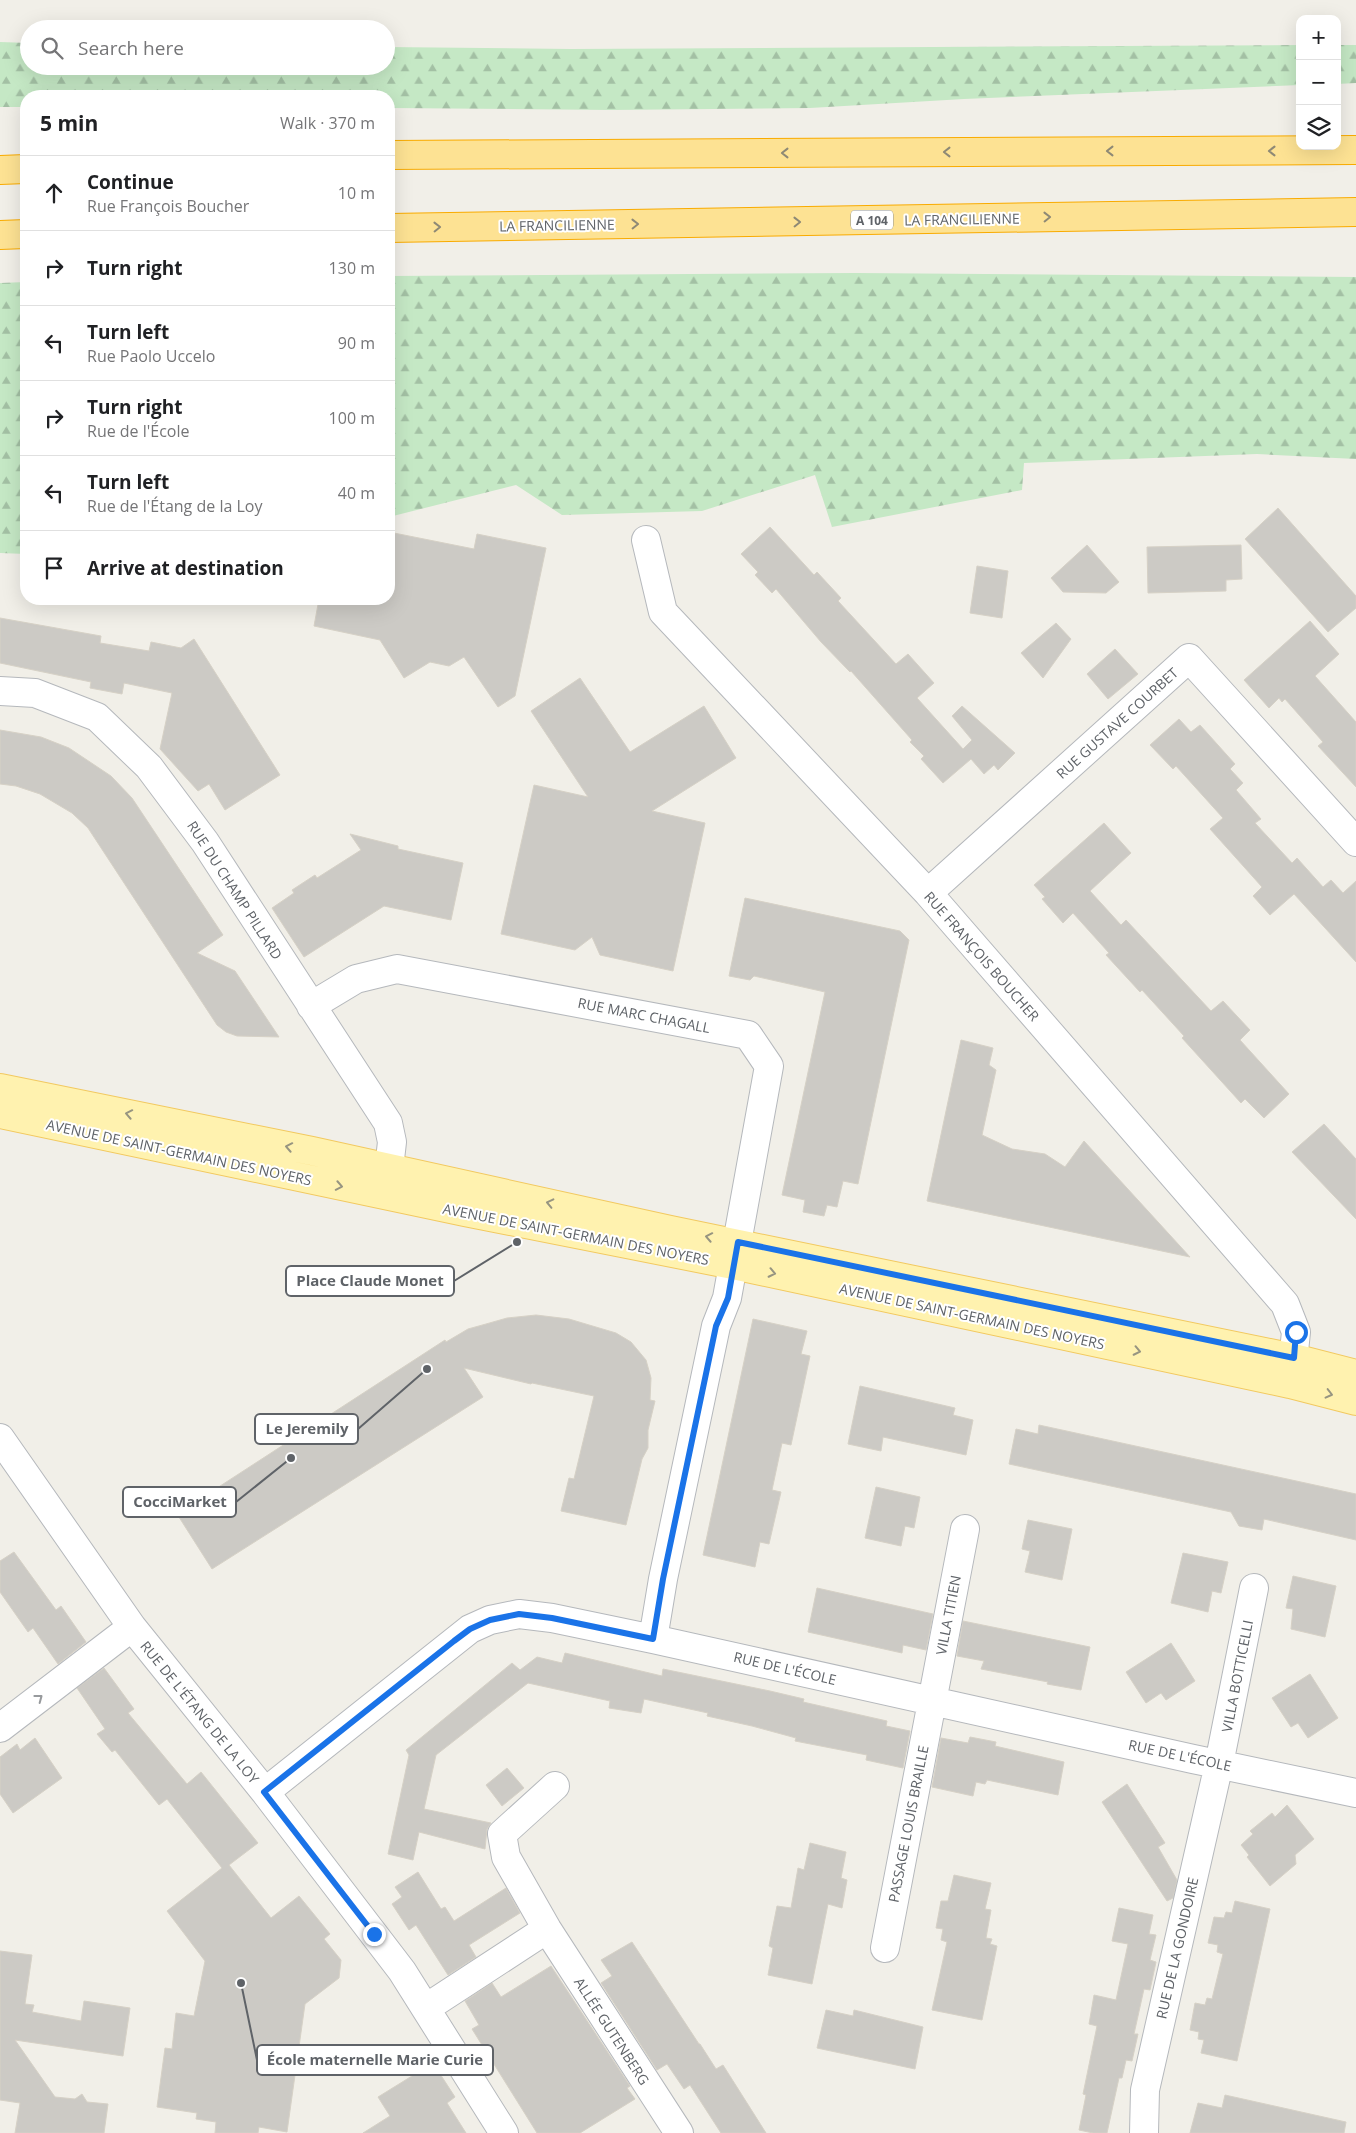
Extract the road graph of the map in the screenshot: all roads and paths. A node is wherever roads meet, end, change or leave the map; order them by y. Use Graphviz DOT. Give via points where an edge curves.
graph roads {
  1 [pos="1356,150"];
  2 [pos="395,155"];
  3 [pos="20,169"];
  4 [pos="0,170"];
  5 [pos="1356,212"];
  6 [pos="395,228"];
  7 [pos="0,234"];
  8 [pos="20,234"];
  9 [pos="646,540"];
  10 [pos="0,691"];
  11 [pos="1356,842"];
  12 [pos="928,893"];
  13 [pos="311,1006"];
  14 [pos="0,1088"];
  15 [pos="0,1114"];
  16 [pos="389,1168"];
  17 [pos="736,1254"];
  18 [pos="1292,1371"];
  19 [pos="1356,1374"];
  20 [pos="1356,1401"];
  21 [pos="0,1438"];
  22 [pos="965,1529"];
  23 [pos="1254,1588"];
  24 [pos="132,1627"];
  25 [pos="653,1639"];
  26 [pos="932,1700"];
  27 [pos="0,1728"];
  28 [pos="1219,1764"];
  29 [pos="555,1786"];
  30 [pos="264,1792"];
  31 [pos="1356,1793"];
  32 [pos="547,1929"];
  33 [pos="885,1948"];
  34 [pos="426,2008"];
  35 [pos="504,2133"];
  36 [pos="679,2133"];
  37 [pos="1144,2133"];
  1 -- 2 [label="highway, one-way"];
  3 -- 4 [label="highway"];
  6 -- 5 [label="highway, LA FRANCILIENNE / A 104, one-way"];
  7 -- 8 [label="highway"];
  9 -- 12 [label="street, RUE FRANÇOIS BOUCHER" via="663,612"];
  10 -- 13 [label="street, RUE DU CHAMP PILLARD" via="35,693 97,717 148,767 205,842"];
  11 -- 12 [label="street, RUE GUSTAVE COURBET" via="1189,658"];
  12 -- 18 [label="street, RUE FRANÇOIS BOUCHER" via="1285,1304 1296,1332"];
  13 -- 16 [label="street, RUE DU CHAMP PILLARD" via="388,1123 392,1142"];
  13 -- 17 [label="street, RUE MARC CHAGALL" via="356,979 396,969 748,1035 768,1066"];
  16 -- 14 [label="main road, AVENUE DE SAINT-GERMAIN DES NOYERS, one-way"];
  15 -- 17 [label="main road, AVENUE DE SAINT-GERMAIN DES NOYERS, one-way" via="464,1212"];
  17 -- 16 [label="main road, AVENUE DE SAINT-GERMAIN DES NOYERS, one-way" via="670,1230"];
  17 -- 18 [label="main road, AVENUE DE SAINT-GERMAIN DES NOYERS"];
  17 -- 25 [label="street, RUE MARC CHAGALL" via="728,1298 716,1326"];
  18 -- 19 [label="main road, AVENUE DE SAINT-GERMAIN DES NOYERS"];
  18 -- 20 [label="main road, AVENUE DE SAINT-GERMAIN DES NOYERS, one-way"];
  21 -- 24 [label="street, RUE DE L'ÉTANG DE LA LOY"];
  22 -- 26 [label="street, VILLA TITIEN"];
  23 -- 28 [label="street, VILLA BOTTICELLI"];
  27 -- 24 [label="street, one-way"];
  24 -- 30 [label="street, RUE DE L'ÉTANG DE LA LOY"];
  25 -- 26 [label="street, RUE DE L'ÉCOLE"];
  25 -- 30 [label="street, RUE DE L'ÉCOLE" via="519,1614 490,1620 454,1641"];
  26 -- 28 [label="street, RUE DE L'ÉCOLE"];
  26 -- 33 [label="street, PASSAGE LOUIS BRAILLE"];
  28 -- 31 [label="street, RUE DE L'ÉCOLE"];
  28 -- 37 [label="street, RUE DE LA GONDOIRE" via="1145,2090"];
  29 -- 32 [label="street, ALLÉE GUTENBERG" via="502,1834 506,1857"];
  30 -- 34 [label="street, RUE DE L'ÉTANG DE LA LOY" via="374,1934"];
  32 -- 34 [label="street"];
  32 -- 36 [label="street, ALLÉE GUTENBERG"];
  34 -- 35 [label="street, RUE DE L'ÉTANG DE LA LOY"];
}
